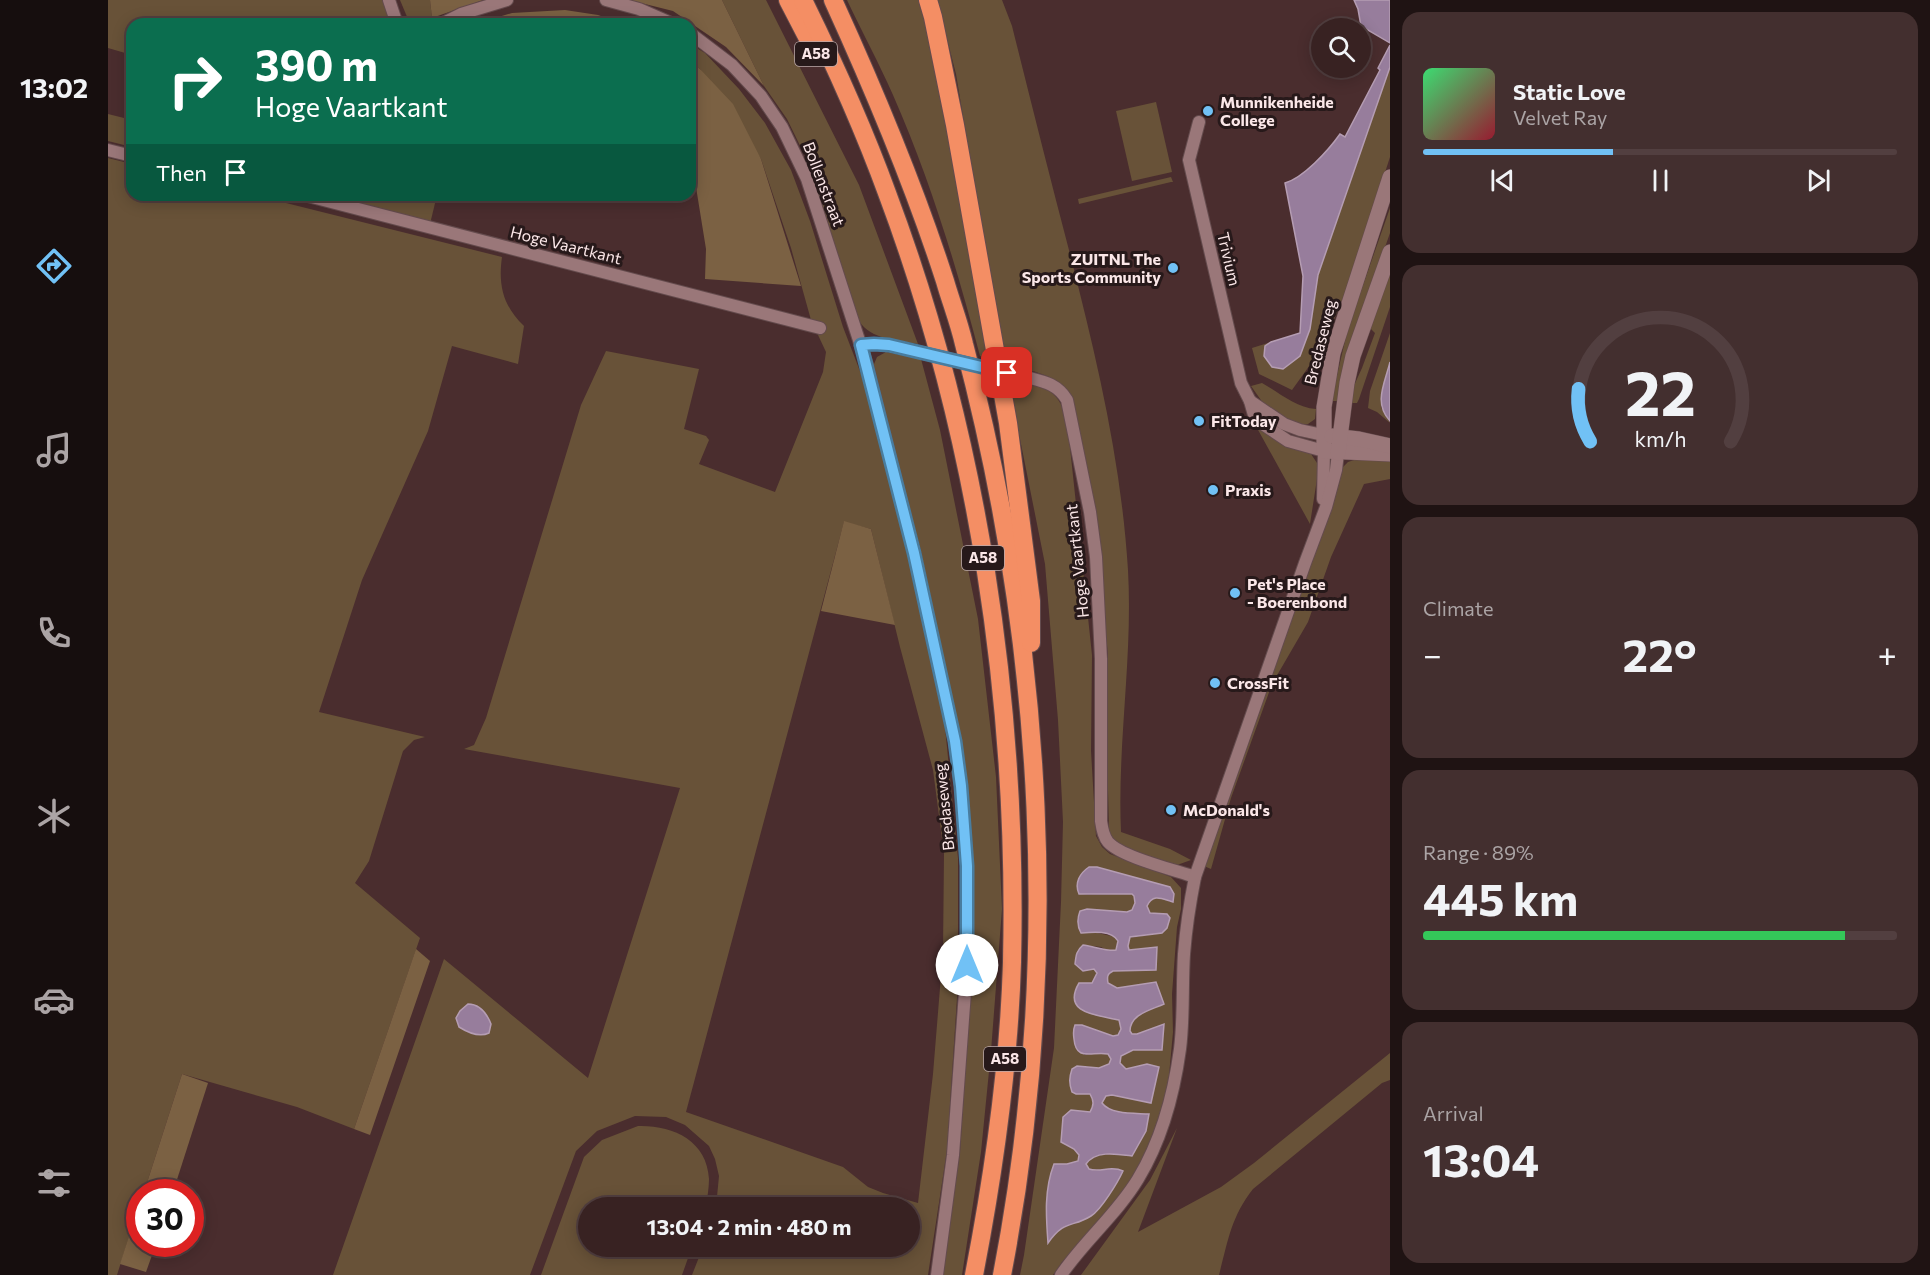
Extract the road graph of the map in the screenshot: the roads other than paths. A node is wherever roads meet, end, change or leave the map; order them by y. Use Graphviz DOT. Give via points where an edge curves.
graph roads {
  1 [pos="389,0"];
  2 [pos="507,0"];
  3 [pos="606,0"];
  4 [pos="788,0"];
  5 [pos="803,0"];
  6 [pos="833,0"];
  7 [pos="928,0"];
  8 [pos="395,18"];
  9 [pos="453,18"];
  10 [pos="659,18"];
  11 [pos="696,38"];
  12 [pos="850,103"];
  13 [pos="1199,122"];
  14 [pos="108,150"];
  15 [pos="126,154"];
  16 [pos="1390,177"];
  17 [pos="331,201"];
  18 [pos="1390,252"];
  19 [pos="820,328"];
  20 [pos="861,345"];
  21 [pos="1250,401"];
  22 [pos="1323,435"];
  23 [pos="1340,437"];
  24 [pos="1390,446"];
  25 [pos="1331,452"];
  26 [pos="1390,454"];
  27 [pos="1031,723"];
  28 [pos="1195,877"];
  29 [pos="937,1275"];
  30 [pos="974,1275"];
  31 [pos="1002,1275"];
  32 [pos="1061,1275"];
  1 -- 8 [label="street"];
  2 -- 9 [label="street"];
  3 -- 10 [label="street"];
  4 -- 12 [label="highway, A58" via="825,73"];
  5 -- 12 [label="highway, A58"];
  6 -- 27 [label="highway, A58" via="925,220 964,341 1010,555"];
  7 -- 27 [label="highway, A58" via="1009,434 1031,601"];
  11 -- 20 [label="street, Bollenstraat" via="732,66 761,96 783,127 807,179"];
  12 -- 30 [label="highway, A58" via="887,193 932,331 968,477 998,664 1008,788 1012,962 1000,1113"];
  13 -- 21 [label="street, Trivium" via="1189,160 1241,383"];
  14 -- 15 [label="street"];
  16 -- 22 [label="street, Bredaseweg" via="1333,353"];
  17 -- 19 [label="street, Hoge Vaartkant"];
  18 -- 23 [label="street, Bredaseweg" via="1353,356"];
  20 -- 28 [label="street, Hoge Vaartkant, bridge" via="893,346 1030,378 1061,390 1068,400 1096,557 1102,830 1109,843 1122,852"];
  20 -- 29 [label="street, Bredaseweg" via="914,553 955,741 961,786 967,866 967,965 953,1155"];
  21 -- 22 [label="street" via="1284,424"];
  21 -- 25 [label="street, Trivium" via="1254,415 1276,434 1302,446"];
  22 -- 23 [label="street"];
  22 -- 25 [label="street, Bredaseweg"];
  23 -- 24 [label="street"];
  23 -- 25 [label="street, Bredaseweg"];
  25 -- 26 [label="street"];
  25 -- 28 [label="street, Bredaseweg" via="1332,489"];
  27 -- 31 [label="highway, A58" via="1039,886 1037,965 1019,1174"];
  28 -- 32 [label="street, Bredaseweg" via="1184,955 1180,1049 1156,1142 1122,1202"];
}
